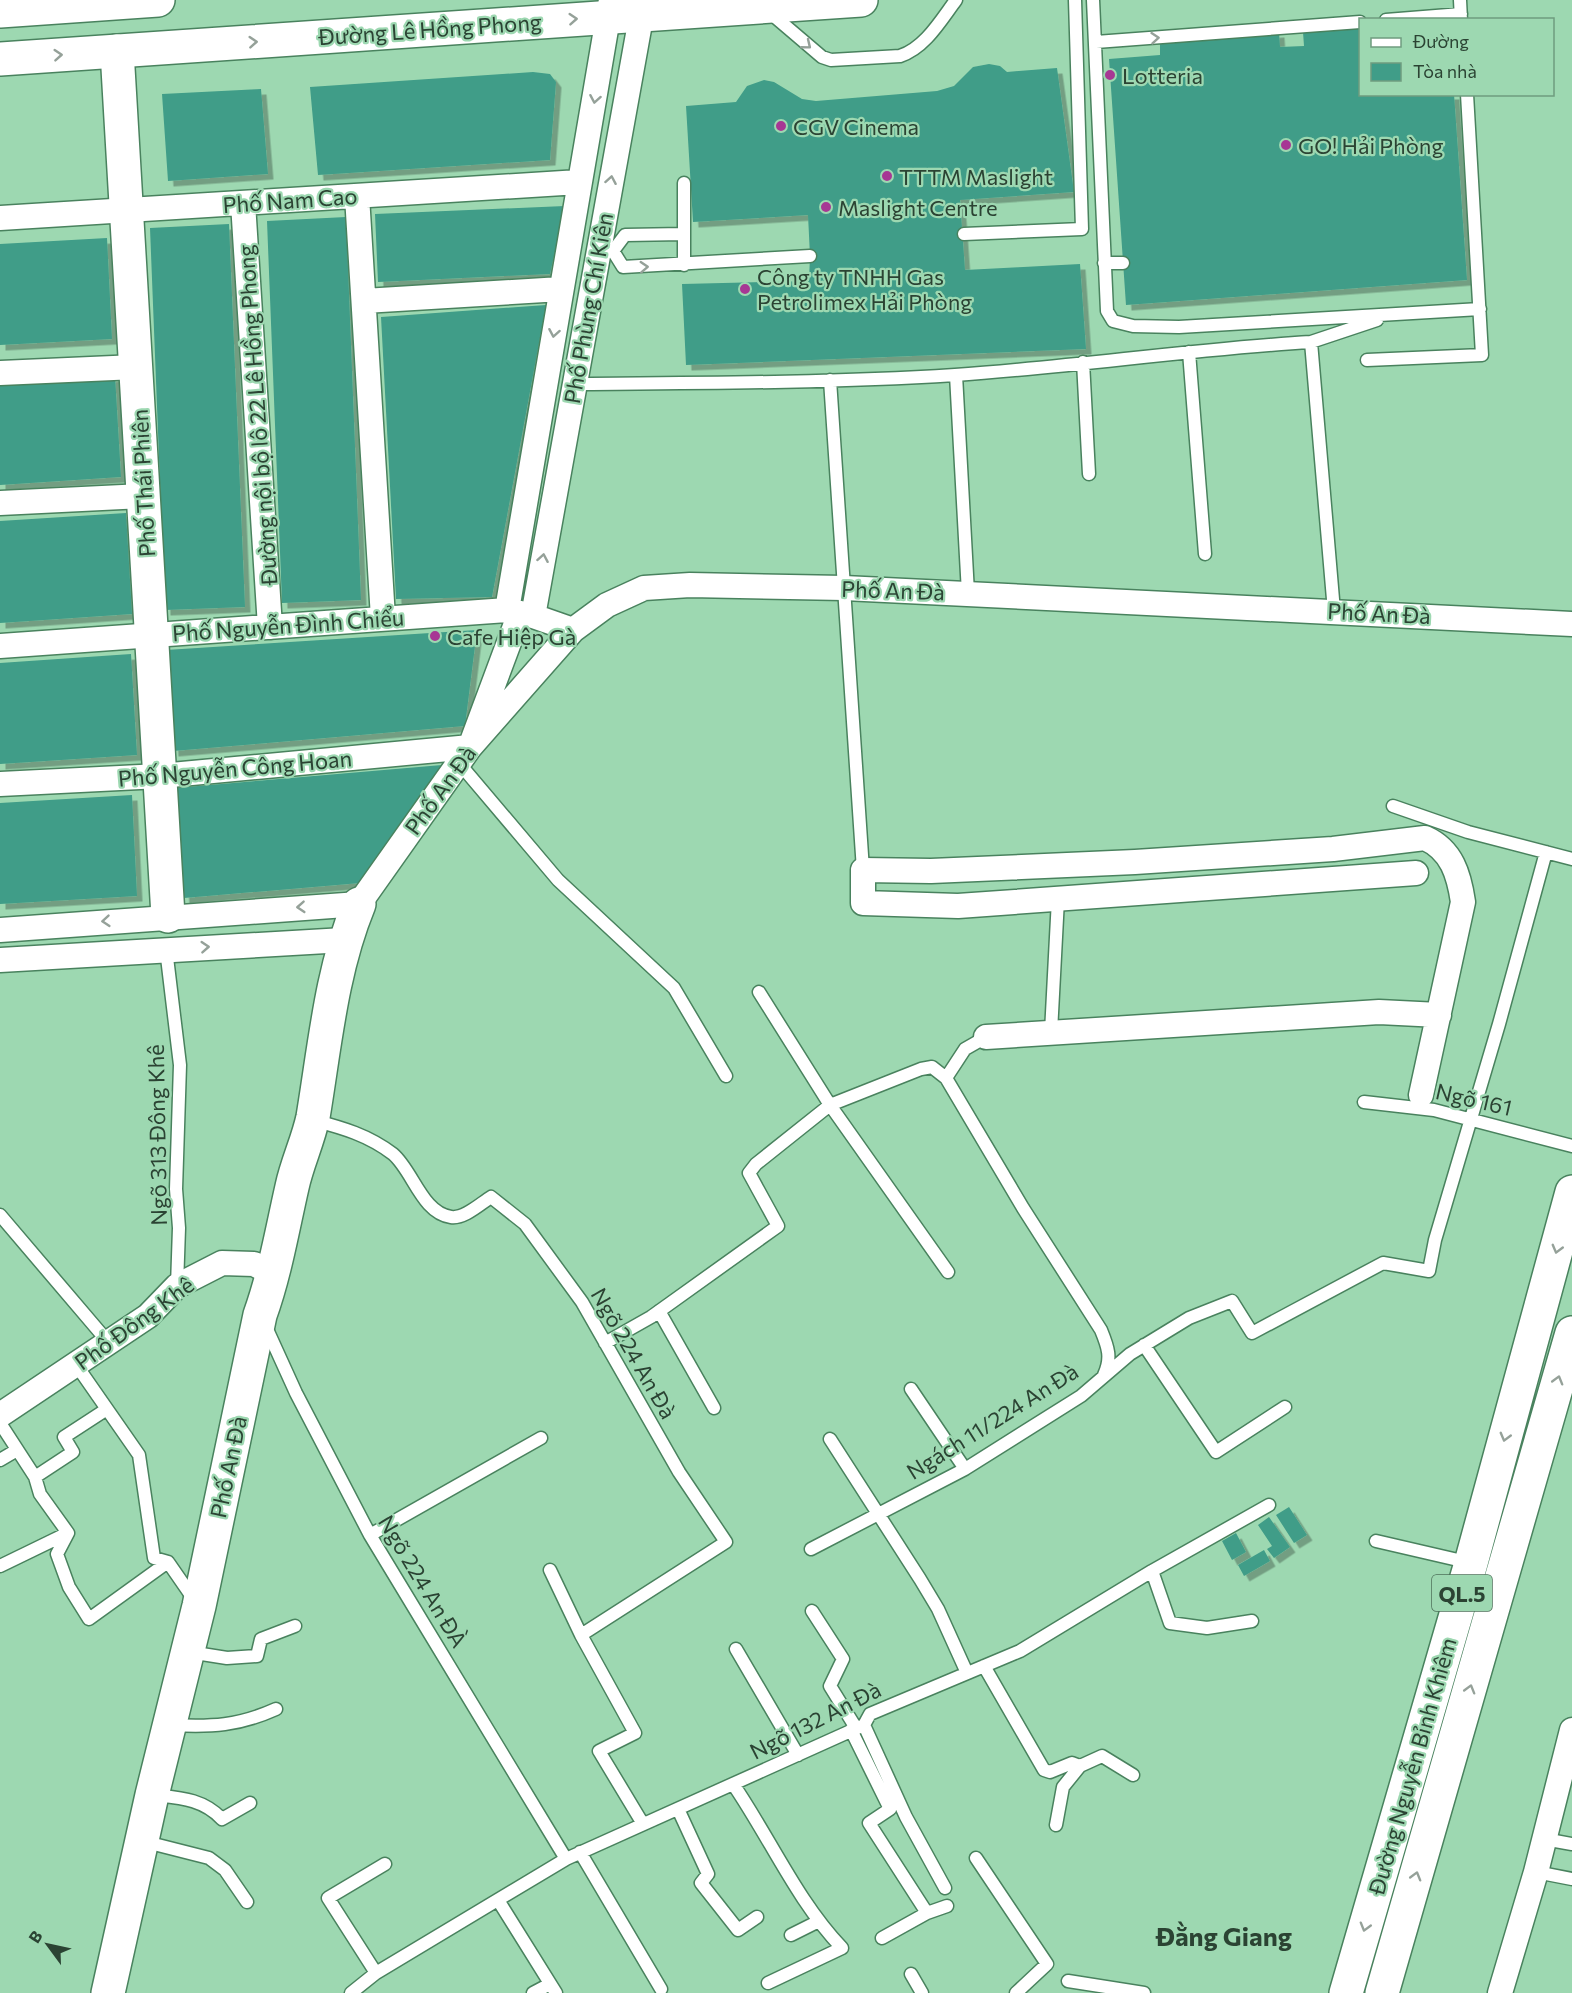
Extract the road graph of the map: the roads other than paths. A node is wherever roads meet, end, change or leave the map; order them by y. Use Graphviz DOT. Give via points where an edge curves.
graph roads {
  1 [pos="158,0"];
  2 [pos="861,0"];
  3 [pos="956,0"];
  4 [pos="1075,0"];
  5 [pos="1093,0"];
  6 [pos="1460,0"];
  7 [pos="763,6"];
  8 [pos="643,7"];
  9 [pos="609,8"];
  10 [pos="0,11"];
  11 [pos="1461,17"];
  12 [pos="1436,18"];
  13 [pos="1359,22"];
  14 [pos="1096,42"];
  15 [pos="117,51"];
  16 [pos="0,59"];
  17 [pos="1467,96"];
  18 [pos="579,182"];
  19 [pos="684,183"];
  20 [pos="357,196"];
  21 [pos="243,203"];
  22 [pos="127,210"];
  23 [pos="0,218"];
  24 [pos="683,234"];
  25 [pos="964,234"];
  26 [pos="1477,237"];
  27 [pos="1464,238"];
  28 [pos="810,256"];
  29 [pos="602,257"];
  30 [pos="1123,262"];
  31 [pos="1104,263"];
  32 [pos="684,265"];
  33 [pos="563,279"];
  34 [pos="364,301"];
  35 [pos="1480,309"];
  36 [pos="1390,315"];
  37 [pos="1311,342"];
  38 [pos="1189,352"];
  39 [pos="1367,360"];
  40 [pos="1083,362"];
  41 [pos="136,367"];
  42 [pos="0,373"];
  43 [pos="956,375"];
  44 [pos="830,380"];
  45 [pos="574,384"];
  46 [pos="1089,474"];
  47 [pos="143,496"];
  48 [pos="0,503"];
  49 [pos="1205,554"];
  50 [pos="844,588"];
  51 [pos="968,593"];
  52 [pos="1334,611"];
  53 [pos="520,613"];
  54 [pos="382,618"];
  55 [pos="1572,624"];
  56 [pos="270,627"];
  57 [pos="573,630"];
  58 [pos="152,635"];
  59 [pos="0,646"];
  60 [pos="464,755"];
  61 [pos="160,776"];
  62 [pos="0,784"];
  63 [pos="1393,806"];
  64 [pos="1545,852"];
  65 [pos="1572,858"];
  66 [pos="863,870"];
  67 [pos="1416,873"];
  68 [pos="1058,899"];
  69 [pos="359,904"];
  70 [pos="168,916"];
  71 [pos="0,930"];
  72 [pos="344,940"];
  73 [pos="166,949"];
  74 [pos="0,960"];
  75 [pos="759,992"];
  76 [pos="1439,1015"];
  77 [pos="1051,1032"];
  78 [pos="986,1037"];
  79 [pos="726,1076"];
  80 [pos="946,1078"];
  81 [pos="1421,1095"];
  82 [pos="1364,1102"];
  83 [pos="830,1105"];
  84 [pos="1471,1119"];
  85 [pos="312,1120"];
  86 [pos="1572,1146"];
  87 [pos="1572,1192"];
  88 [pos="0,1215"];
  89 [pos="948,1272"];
  90 [pos="275,1275"];
  91 [pos="177,1286"];
  92 [pos="659,1311"];
  93 [pos="260,1315"];
  94 [pos="1572,1333"];
  95 [pos="109,1343"];
  96 [pos="605,1343"];
  97 [pos="1144,1345"];
  98 [pos="77,1366"];
  99 [pos="1103,1377"];
  100 [pos="910,1389"];
  101 [pos="1285,1407"];
  102 [pos="714,1408"];
  103 [pos="107,1410"];
  104 [pos="0,1414"];
  105 [pos="0,1423"];
  106 [pos="541,1437"];
  107 [pos="830,1439"];
  108 [pos="17,1450"];
  109 [pos="0,1460"];
  110 [pos="965,1469"];
  111 [pos="35,1477"];
  112 [pos="1269,1505"];
  113 [pos="876,1514"];
  114 [pos="68,1533"];
  115 [pos="370,1535"];
  116 [pos="1376,1541"];
  117 [pos="811,1549"];
  118 [pos="168,1562"];
  119 [pos="1471,1563"];
  120 [pos="0,1566"];
  121 [pos="550,1570"];
  122 [pos="1152,1571"];
  123 [pos="199,1606"];
  124 [pos="812,1611"];
  125 [pos="1251,1621"];
  126 [pos="295,1626"];
  127 [pos="581,1635"];
  128 [pos="736,1649"];
  129 [pos="188,1652"];
  130 [pos="984,1666"];
  131 [pos="967,1673"];
  132 [pos="276,1709"];
  133 [pos="170,1725"];
  134 [pos="857,1728"];
  135 [pos="1572,1730"];
  136 [pos="798,1755"];
  137 [pos="1080,1766"];
  138 [pos="1133,1774"];
  139 [pos="734,1784"];
  140 [pos="152,1795"];
  141 [pos="250,1803"];
  142 [pos="678,1809"];
  143 [pos="643,1824"];
  144 [pos="1056,1825"];
  145 [pos="1544,1839"];
  146 [pos="142,1841"];
  147 [pos="1572,1844"];
  148 [pos="580,1852"];
  149 [pos="976,1858"];
  150 [pos="566,1859"];
  151 [pos="384,1864"];
  152 [pos="1536,1872"];
  153 [pos="1572,1879"];
  154 [pos="945,1888"];
  155 [pos="498,1900"];
  156 [pos="248,1902"];
  157 [pos="947,1906"];
  158 [pos="927,1913"];
  159 [pos="757,1917"];
  160 [pos="817,1922"];
  161 [pos="791,1935"];
  162 [pos="882,1938"];
  163 [pos="376,1973"];
  164 [pos="911,1974"];
  165 [pos="1068,1981"];
  166 [pos="768,1983"];
  167 [pos="553,1989"];
  168 [pos="661,1989"];
  169 [pos="108,1993"];
  170 [pos="351,1993"];
  171 [pos="533,1993"];
  172 [pos="922,1993"];
  173 [pos="1016,1993"];
  174 [pos="1144,1993"];
  175 [pos="1346,1993"];
  176 [pos="1382,1993"];
  177 [pos="1500,1993"];
  1 -- 10 [label="main road"];
  2 -- 7 [label="main road, Đường Lê Hồng Phong"];
  7 -- 3 [label="lane, one-way" via="810,48 831,60 910,52"];
  4 -- 25 [label="lane" via="1082,229"];
  5 -- 14 [label="lane"];
  6 -- 11 [label="lane"];
  7 -- 8 [label="main road, Đường Lê Hồng Phong"];
  8 -- 9 [label="main road, Đường Lê Hồng Phong"];
  29 -- 8 [label="street, Phố Phùng Chí Kiên, one-way"];
  15 -- 9 [label="main road, Đường Lê Hồng Phong, one-way"];
  9 -- 18 [label="street, Phố Phùng Chí Kiên, one-way"];
  11 -- 12 [label="lane"];
  14 -- 13 [label="lane, one-way"];
  14 -- 31 [label="lane"];
  16 -- 15 [label="main road, Đường Lê Hồng Phong, one-way"];
  15 -- 22 [label="main road, Phố Thái Phiên"];
  17 -- 26 [label="lane"];
  18 -- 20 [label="street, Phố Nam Cao"];
  18 -- 33 [label="street, Phố Phùng Chí Kiên"];
  19 -- 24 [label="lane"];
  20 -- 21 [label="street, Phố Nam Cao"];
  20 -- 34 [label="street"];
  21 -- 22 [label="street, Phố Nam Cao"];
  21 -- 56 [label="street, Đường nội bộ lô 22 Lê Hồng Phong"];
  22 -- 23 [label="street, Phố Nam Cao"];
  22 -- 41 [label="main road, Phố Thái Phiên"];
  24 -- 29 [label="lane" via="625,235"];
  24 -- 32 [label="lane"];
  26 -- 27 [label="lane"];
  26 -- 35 [label="lane"];
  28 -- 32 [label="lane"];
  29 -- 32 [label="lane, one-way" via="623,267"];
  29 -- 33 [label="street"];
  29 -- 45 [label="street, Phố Phùng Chí Kiên"];
  30 -- 31 [label="lane"];
  31 -- 36 [label="lane" via="1109,317 1133,326"];
  33 -- 34 [label="street"];
  33 -- 53 [label="street, Phố Phùng Chí Kiên, one-way"];
  34 -- 54 [label="street"];
  35 -- 36 [label="lane"];
  35 -- 39 [label="lane" via="1482,355"];
  36 -- 37 [label="lane"];
  37 -- 38 [label="lane"];
  37 -- 52 [label="lane"];
  38 -- 40 [label="lane"];
  38 -- 49 [label="lane"];
  40 -- 43 [label="lane"];
  40 -- 46 [label="lane"];
  41 -- 42 [label="street"];
  41 -- 47 [label="main road, Phố Thái Phiên"];
  43 -- 44 [label="lane"];
  43 -- 51 [label="lane"];
  44 -- 45 [label="lane"];
  44 -- 50 [label="lane"];
  53 -- 45 [label="street, Phố Phùng Chí Kiên, one-way"];
  47 -- 48 [label="street"];
  47 -- 58 [label="main road, Phố Thái Phiên"];
  50 -- 51 [label="street, Phố An Đà"];
  50 -- 57 [label="street, Phố An Đà" via="644,588 607,605"];
  50 -- 66 [label="lane"];
  51 -- 52 [label="street, Phố An Đà"];
  52 -- 55 [label="street, Phố An Đà"];
  53 -- 54 [label="street, Phố Nguyễn Đình Chiểu"];
  53 -- 57 [label="street, Phố Nguyễn Đình Chiểu"];
  53 -- 60 [label="street"];
  54 -- 56 [label="street, Phố Nguyễn Đình Chiểu"];
  56 -- 58 [label="street, Phố Nguyễn Đình Chiểu"];
  57 -- 60 [label="street, Phố An Đà"];
  58 -- 59 [label="street, Phố Nguyễn Đình Chiểu"];
  58 -- 61 [label="main road, Phố Thái Phiên"];
  60 -- 61 [label="street, Phố Nguyễn Công Hoan"];
  60 -- 69 [label="street, Phố An Đà"];
  60 -- 79 [label="lane" via="558,880 674,988"];
  61 -- 62 [label="street, Phố Nguyễn Công Hoan"];
  61 -- 70 [label="main road, Phố Thái Phiên"];
  63 -- 64 [label="lane" via="1468,832"];
  64 -- 65 [label="lane"];
  64 -- 84 [label="lane"];
  66 -- 68 [label="street" via="863,903 958,906"];
  66 -- 76 [label="street" via="932,871 1135,862 1334,849 1425,838 1452,861 1463,902"];
  67 -- 68 [label="street"];
  68 -- 77 [label="lane"];
  69 -- 70 [label="street, one-way"];
  69 -- 72 [label="main road, Phố An Đà"];
  70 -- 71 [label="street, one-way"];
  73 -- 72 [label="street, one-way"];
  72 -- 85 [label="main road, Phố An Đà"];
  73 -- 74 [label="street"];
  73 -- 91 [label="lane, Ngõ 313 Đông Khê" via="180,1065"];
  75 -- 83 [label="lane"];
  76 -- 77 [label="street" via="1379,1012"];
  76 -- 81 [label="street"];
  77 -- 78 [label="street"];
  78 -- 80 [label="lane" via="965,1049"];
  80 -- 83 [label="lane" via="932,1067 921,1069"];
  80 -- 99 [label="lane" via="1101,1330 1109,1363"];
  82 -- 84 [label="lane, Ngõ 161" via="1434,1110"];
  83 -- 89 [label="lane"];
  83 -- 92 [label="lane" via="749,1173 778,1226"];
  84 -- 86 [label="lane, Ngõ 161"];
  84 -- 97 [label="lane, Ngách 11/224 An Đà" via="1429,1271 1383,1263 1252,1333 1232,1300 1189,1318"];
  85 -- 90 [label="main road, Phố An Đà" via="292,1185"];
  85 -- 96 [label="lane, Ngõ 224 An Đà" via="360,1133 394,1155 408,1169 430,1205 443,1214 465,1214 491,1197 525,1224 582,1302"];
  87 -- 119 [label="main road, Đường Nguyễn Bỉnh Khiêm / QL.5, one-way"];
  88 -- 95 [label="lane"];
  90 -- 91 [label="street, Phố Đông Khê" via="254,1264 222,1263"];
  90 -- 93 [label="main road, Phố An Đà"];
  91 -- 95 [label="street, Phố Đông Khê" via="148,1316"];
  92 -- 96 [label="lane"];
  92 -- 102 [label="lane"];
  93 -- 115 [label="lane, Ngõ 224 An ĐÀ"];
  93 -- 123 [label="main road, Phố An Đà"];
  176 -- 94 [label="main road, Đường Nguyễn Bỉnh Khiêm / QL.5, one-way"];
  95 -- 98 [label="street, Phố Đông Khê"];
  96 -- 127 [label="lane, Ngõ 224 An Đà" via="679,1472 726,1542"];
  97 -- 99 [label="lane, Ngách 11/224 An Đà"];
  97 -- 101 [label="lane" via="1216,1452"];
  98 -- 103 [label="lane"];
  98 -- 104 [label="street, Phố Đông Khê"];
  99 -- 110 [label="lane, Ngách 11/224 An Đà" via="1081,1396"];
  100 -- 110 [label="lane"];
  103 -- 111 [label="lane" via="64,1437 73,1452"];
  103 -- 118 [label="lane" via="139,1455 154,1558"];
  105 -- 108 [label="lane"];
  106 -- 115 [label="lane"];
  107 -- 113 [label="lane"];
  108 -- 109 [label="lane"];
  108 -- 111 [label="lane"];
  110 -- 113 [label="lane, Ngách 11/224 An Đà"];
  111 -- 114 [label="lane" via="40,1494"];
  112 -- 122 [label="lane, Ngõ 132 An Đà"];
  113 -- 117 [label="lane, Ngách 11/224 An Đà"];
  113 -- 131 [label="lane" via="938,1609"];
  114 -- 118 [label="lane" via="57,1554 69,1587 89,1619"];
  114 -- 120 [label="lane"];
  115 -- 150 [label="lane, Ngõ 224 An ĐÀ"];
  116 -- 119 [label="lane"];
  118 -- 123 [label="lane"];
  119 -- 175 [label="main road, Đường Nguyễn Bỉnh Khiêm / QL.5, one-way"];
  121 -- 127 [label="lane"];
  122 -- 125 [label="lane" via="1170,1623 1207,1628"];
  122 -- 130 [label="lane, Ngõ 132 An Đà" via="1020,1651"];
  123 -- 129 [label="main road, Phố An Đà"];
  124 -- 134 [label="lane" via="843,1659 830,1686"];
  126 -- 129 [label="lane" via="261,1639 256,1656 226,1658"];
  127 -- 143 [label="lane" via="635,1733 599,1751"];
  128 -- 136 [label="lane"];
  129 -- 133 [label="main road, Phố An Đà"];
  130 -- 131 [label="lane, Ngõ 132 An Đà"];
  130 -- 137 [label="lane" via="1044,1770 1050,1772 1072,1763"];
  131 -- 134 [label="lane, Ngõ 132 An Đà" via="870,1714"];
  132 -- 133 [label="lane" via="234,1724"];
  133 -- 140 [label="main road, Phố An Đà"];
  134 -- 136 [label="lane, Ngõ 132 An Đà"];
  134 -- 154 [label="lane"];
  134 -- 158 [label="lane" via="890,1809 869,1823"];
  135 -- 145 [label="street"];
  136 -- 139 [label="lane, Ngõ 132 An Đà"];
  137 -- 138 [label="lane" via="1102,1756"];
  137 -- 144 [label="lane" via="1063,1787"];
  139 -- 142 [label="lane, Ngõ 132 An Đà"];
  139 -- 160 [label="lane"];
  140 -- 141 [label="lane" via="201,1803 222,1819"];
  140 -- 146 [label="main road, Phố An Đà"];
  142 -- 143 [label="lane, Ngõ 132 An Đà"];
  142 -- 159 [label="lane" via="708,1874 701,1883 738,1930"];
  143 -- 148 [label="lane, Ngõ 132 An Đà"];
  145 -- 147 [label="lane"];
  145 -- 152 [label="street"];
  146 -- 156 [label="lane" via="209,1858"];
  146 -- 169 [label="main road, Phố An Đà"];
  148 -- 150 [label="lane, Ngõ 132 An Đà"];
  148 -- 168 [label="lane"];
  149 -- 173 [label="lane" via="1047,1964"];
  150 -- 155 [label="lane, Ngõ 132 An Đà"];
  151 -- 163 [label="lane" via="328,1898"];
  152 -- 153 [label="lane"];
  152 -- 177 [label="street"];
  155 -- 163 [label="lane, Ngõ 132 An Đà"];
  155 -- 167 [label="lane"];
  157 -- 158 [label="lane"];
  158 -- 162 [label="lane"];
  160 -- 161 [label="lane"];
  160 -- 166 [label="lane" via="842,1948"];
  163 -- 170 [label="lane, Ngõ 132 An Đà"];
  164 -- 172 [label="lane"];
  165 -- 174 [label="lane"];
  167 -- 171 [label="lane"];
}
